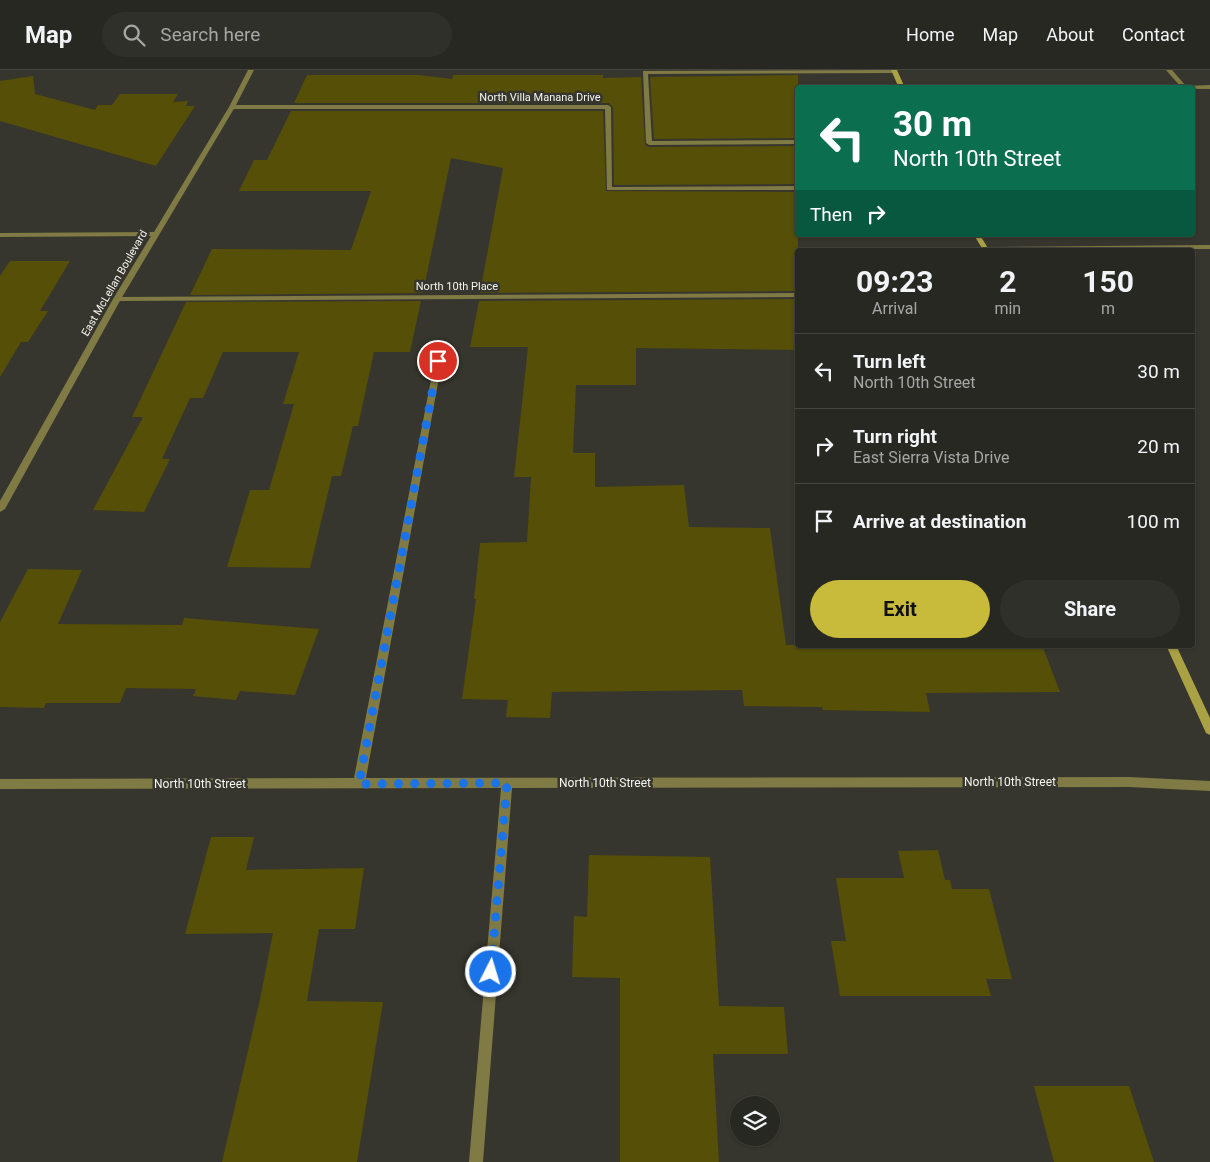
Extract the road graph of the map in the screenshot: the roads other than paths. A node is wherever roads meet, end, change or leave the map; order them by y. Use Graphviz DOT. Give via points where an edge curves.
graph roads {
  1 [pos="251,70"];
  2 [pos="1169,70"];
  3 [pos="894,71"];
  4 [pos="901,85"];
  5 [pos="1182,85"];
  6 [pos="1195,87"];
  7 [pos="1210,87"];
  8 [pos="232,107"];
  9 [pos="795,142"];
  10 [pos="795,188"];
  11 [pos="156,234"];
  12 [pos="0,235"];
  13 [pos="978,237"];
  14 [pos="1210,247"];
  15 [pos="984,248"];
  16 [pos="1098,248"];
  17 [pos="795,295"];
  18 [pos="117,299"];
  19 [pos="438,361"];
  20 [pos="0,509"];
  21 [pos="1172,648"];
  22 [pos="1210,730"];
  23 [pos="507,783"];
  24 [pos="0,784"];
  25 [pos="359,784"];
  26 [pos="1210,786"];
  27 [pos="476,1162"];
  1 -- 8 [label="street, East McLellan Boulevard"];
  2 -- 5 [label="street"];
  3 -- 4 [label="street"];
  3 -- 9 [label="street" via="645,72 649,143"];
  6 -- 7 [label="street"];
  8 -- 10 [label="street, North Villa Manana Drive" via="608,107 609,189"];
  8 -- 11 [label="street, East McLellan Boulevard"];
  11 -- 12 [label="street"];
  11 -- 18 [label="street, East McLellan Boulevard"];
  13 -- 15 [label="street"];
  14 -- 16 [label="street"];
  17 -- 18 [label="street, North 10th Place"];
  18 -- 20 [label="street, East McLellan Boulevard"];
  19 -- 25 [label="street"];
  21 -- 22 [label="street"];
  23 -- 25 [label="street, North 10th Street"];
  23 -- 26 [label="street, North 10th Street" via="1129,782"];
  23 -- 27 [label="street"];
  24 -- 25 [label="street, North 10th Street"];
}
